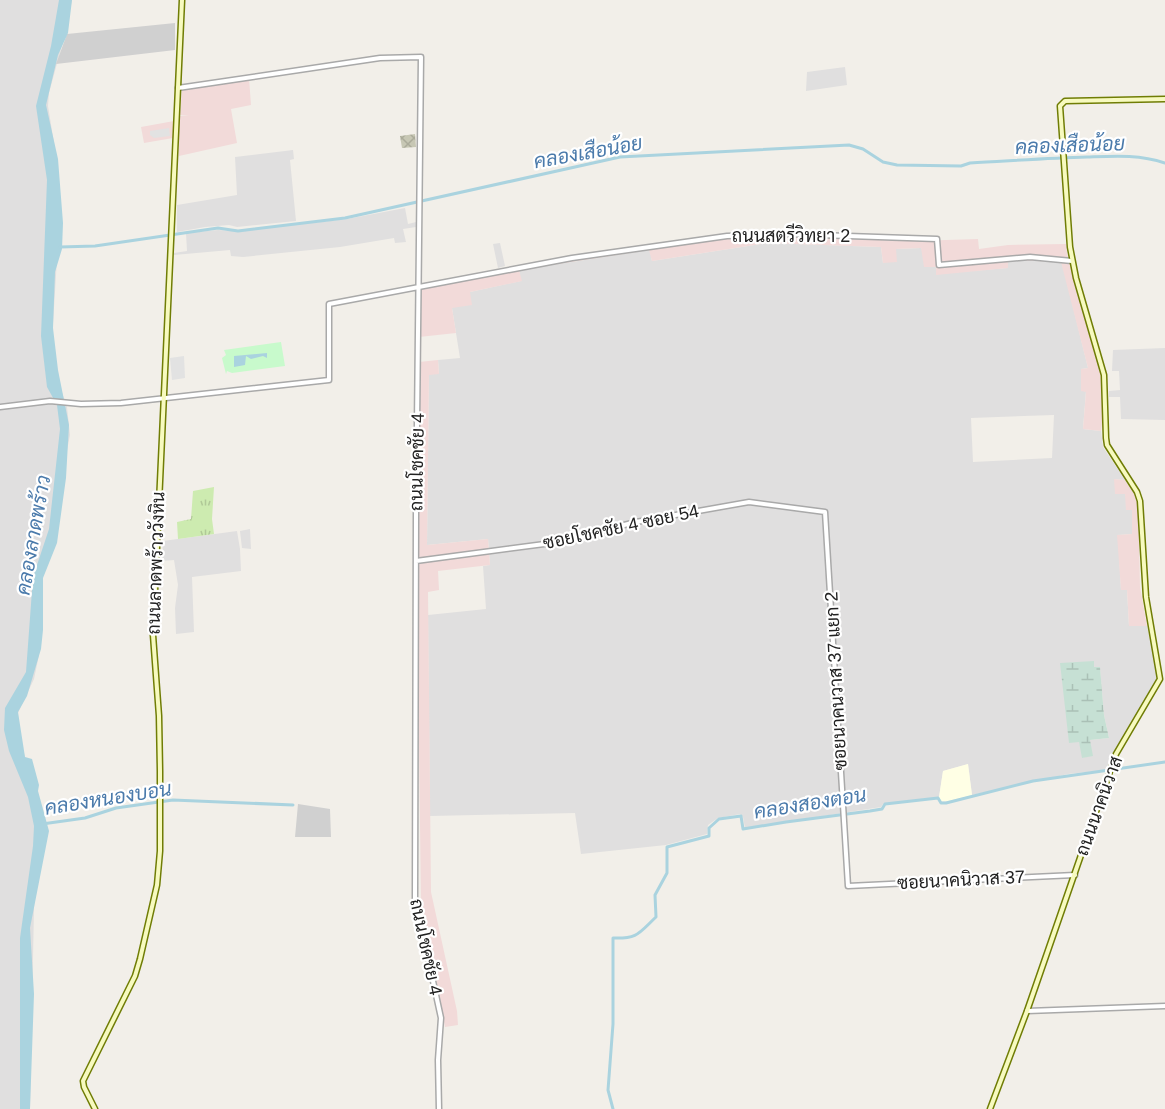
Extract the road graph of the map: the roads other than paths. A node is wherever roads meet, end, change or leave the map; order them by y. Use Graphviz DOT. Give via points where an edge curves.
graph roads {
  1 [pos="182,0"];
  2 [pos="178,88"];
  3 [pos="1165,99"];
  4 [pos="1072,261"];
  5 [pos="418,286"];
  6 [pos="163,398"];
  7 [pos="0,407"];
  8 [pos="825,512"];
  9 [pos="416,561"];
  10 [pos="1075,875"];
  11 [pos="848,886"];
  12 [pos="1165,1006"];
  13 [pos="1027,1011"];
  14 [pos="95,1109"];
  15 [pos="439,1109"];
  16 [pos="990,1109"];
  1 -- 2 [label="main road, ถนนลาดพร้าววังหิน"];
  2 -- 5 [label="street, ถนนโชคชัย 4" via="374,59 421,57"];
  2 -- 6 [label="main road, ถนนลาดพร้าววังหิน"];
  3 -- 4 [label="main road, ถนนนาคนิวาส" via="1063,101 1060,106"];
  4 -- 5 [label="street, ถนนสตรีวิทยา 2" via="1030,257 939,265 937,239 753,234 572,258"];
  4 -- 10 [label="main road, ถนนนาคนิวาส" via="1104,375 1107,445 1140,501 1146,597 1160,672 1159,683 1116,754"];
  5 -- 6 [label="street" via="329,304 329,380"];
  5 -- 9 [label="street, ถนนโชคชัย 4"];
  6 -- 7 [label="street"];
  6 -- 14 [label="main road, ถนนลาดพร้าววังหิน" via="153,635 159,716 157,885 135,976 83,1081"];
  8 -- 9 [label="street, ซอยโชคชัย 4 ซอย 54" via="749,502 636,522 552,543"];
  8 -- 11 [label="street, ซอยนาคนวาส 37 แยก 2"];
  9 -- 15 [label="street, ถนนโชคชัย 4" via="415,898 441,1018"];
  10 -- 11 [label="street, ซอยนาคนิวาส 37"];
  10 -- 13 [label="main road, ถนนนาคนิวาส"];
  12 -- 13 [label="street"];
  13 -- 16 [label="main road, ถนนนาคนิวาส"];
}
